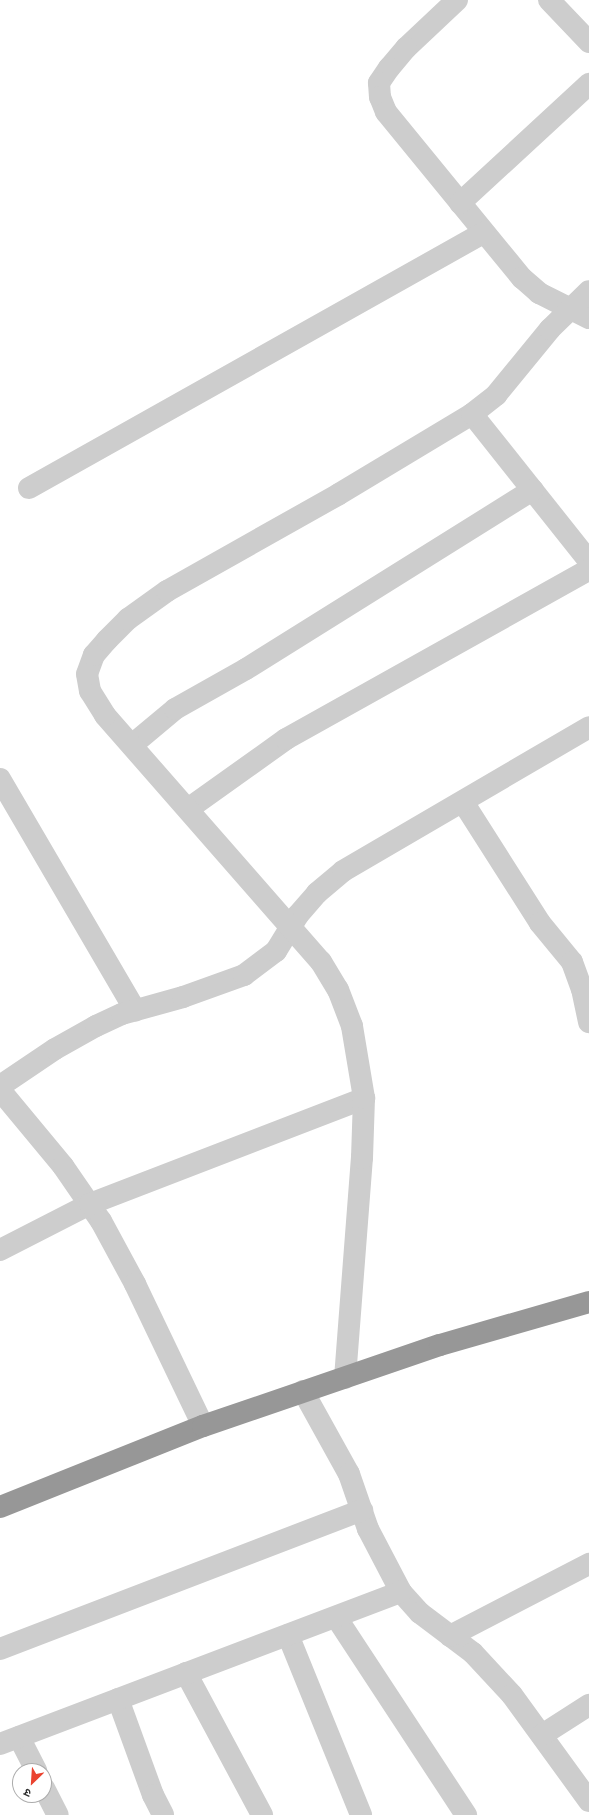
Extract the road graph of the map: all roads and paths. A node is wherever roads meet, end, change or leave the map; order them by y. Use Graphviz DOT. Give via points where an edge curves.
graph roads {
  1 [pos="457,0"];
  2 [pos="549,0"];
  3 [pos="589,42"];
  4 [pos="589,84"];
  5 [pos="460,203"];
  6 [pos="483,233"];
  7 [pos="589,291"];
  8 [pos="580,314"];
  9 [pos="472,414"];
  10 [pos="29,488"];
  11 [pos="532,490"];
  12 [pos="589,561"];
  13 [pos="589,570"];
  14 [pos="589,727"];
  15 [pos="132,745"];
  16 [pos="0,779"];
  17 [pos="463,802"];
  18 [pos="188,809"];
  19 [pos="291,927"];
  20 [pos="135,1010"];
  21 [pos="589,1022"];
  22 [pos="0,1086"];
  23 [pos="0,1090"];
  24 [pos="364,1098"];
  25 [pos="90,1204"];
  26 [pos="0,1250"];
  27 [pos="589,1302"];
  28 [pos="345,1378"];
  29 [pos="303,1391"];
  30 [pos="203,1426"];
  31 [pos="0,1507"];
  32 [pos="362,1510"];
  33 [pos="589,1564"];
  34 [pos="401,1592"];
  35 [pos="336,1617"];
  36 [pos="288,1635"];
  37 [pos="450,1636"];
  38 [pos="0,1649"];
  39 [pos="186,1673"];
  40 [pos="118,1699"];
  41 [pos="589,1705"];
  42 [pos="542,1735"];
  43 [pos="9,1740"];
  44 [pos="29,1763"];
  45 [pos="589,1801"];
  46 [pos="52,1803"];
  47 [pos="58,1815"];
  48 [pos="164,1815"];
  49 [pos="262,1815"];
  50 [pos="361,1815"];
  51 [pos="466,1815"];
  1 -- 5 [label="street" via="406,48 379,83 380,97 386,112"];
  2 -- 3 [label="street"];
  4 -- 5 [label="street"];
  5 -- 6 [label="street"];
  6 -- 8 [label="street" via="522,278 539,293"];
  6 -- 10 [label="street"];
  7 -- 8 [label="street"];
  8 -- 9 [label="street" via="550,329 496,395"];
  9 -- 11 [label="street"];
  9 -- 15 [label="street" via="339,494 167,591 128,619 94,655 87,674 94,697 105,715"];
  11 -- 12 [label="street"];
  11 -- 15 [label="street" via="246,669 174,709"];
  13 -- 18 [label="street" via="286,739"];
  14 -- 17 [label="street"];
  15 -- 18 [label="street"];
  16 -- 20 [label="street"];
  17 -- 19 [label="street" via="343,871 317,893"];
  17 -- 21 [label="street" via="540,923 572,962"];
  18 -- 19 [label="street"];
  19 -- 20 [label="street" via="276,951 244,974 183,997"];
  19 -- 24 [label="street" via="320,962 338,990 352,1026"];
  20 -- 22 [label="street" via="96,1026 55,1049"];
  23 -- 25 [label="street"];
  24 -- 25 [label="street"];
  24 -- 28 [label="street" via="362,1158"];
  25 -- 26 [label="street"];
  25 -- 30 [label="street" via="135,1284"];
  27 -- 28 [label="highway" via="462,1339"];
  28 -- 29 [label="highway"];
  29 -- 30 [label="highway"];
  29 -- 32 [label="street" via="349,1474"];
  30 -- 31 [label="highway"];
  32 -- 34 [label="street" via="384,1564"];
  32 -- 38 [label="street"];
  33 -- 37 [label="street"];
  34 -- 35 [label="street"];
  34 -- 37 [label="street" via="420,1613"];
  35 -- 36 [label="street"];
  35 -- 51 [label="street"];
  36 -- 39 [label="street"];
  36 -- 50 [label="street"];
  37 -- 42 [label="street" via="473,1653 498,1679"];
  39 -- 40 [label="street"];
  39 -- 49 [label="street"];
  40 -- 43 [label="street"];
  40 -- 48 [label="street" via="153,1795"];
  41 -- 42 [label="street"];
  42 -- 45 [label="street"];
  43 -- 44 [label="street"];
  46 -- 47 [label="street"];
}
